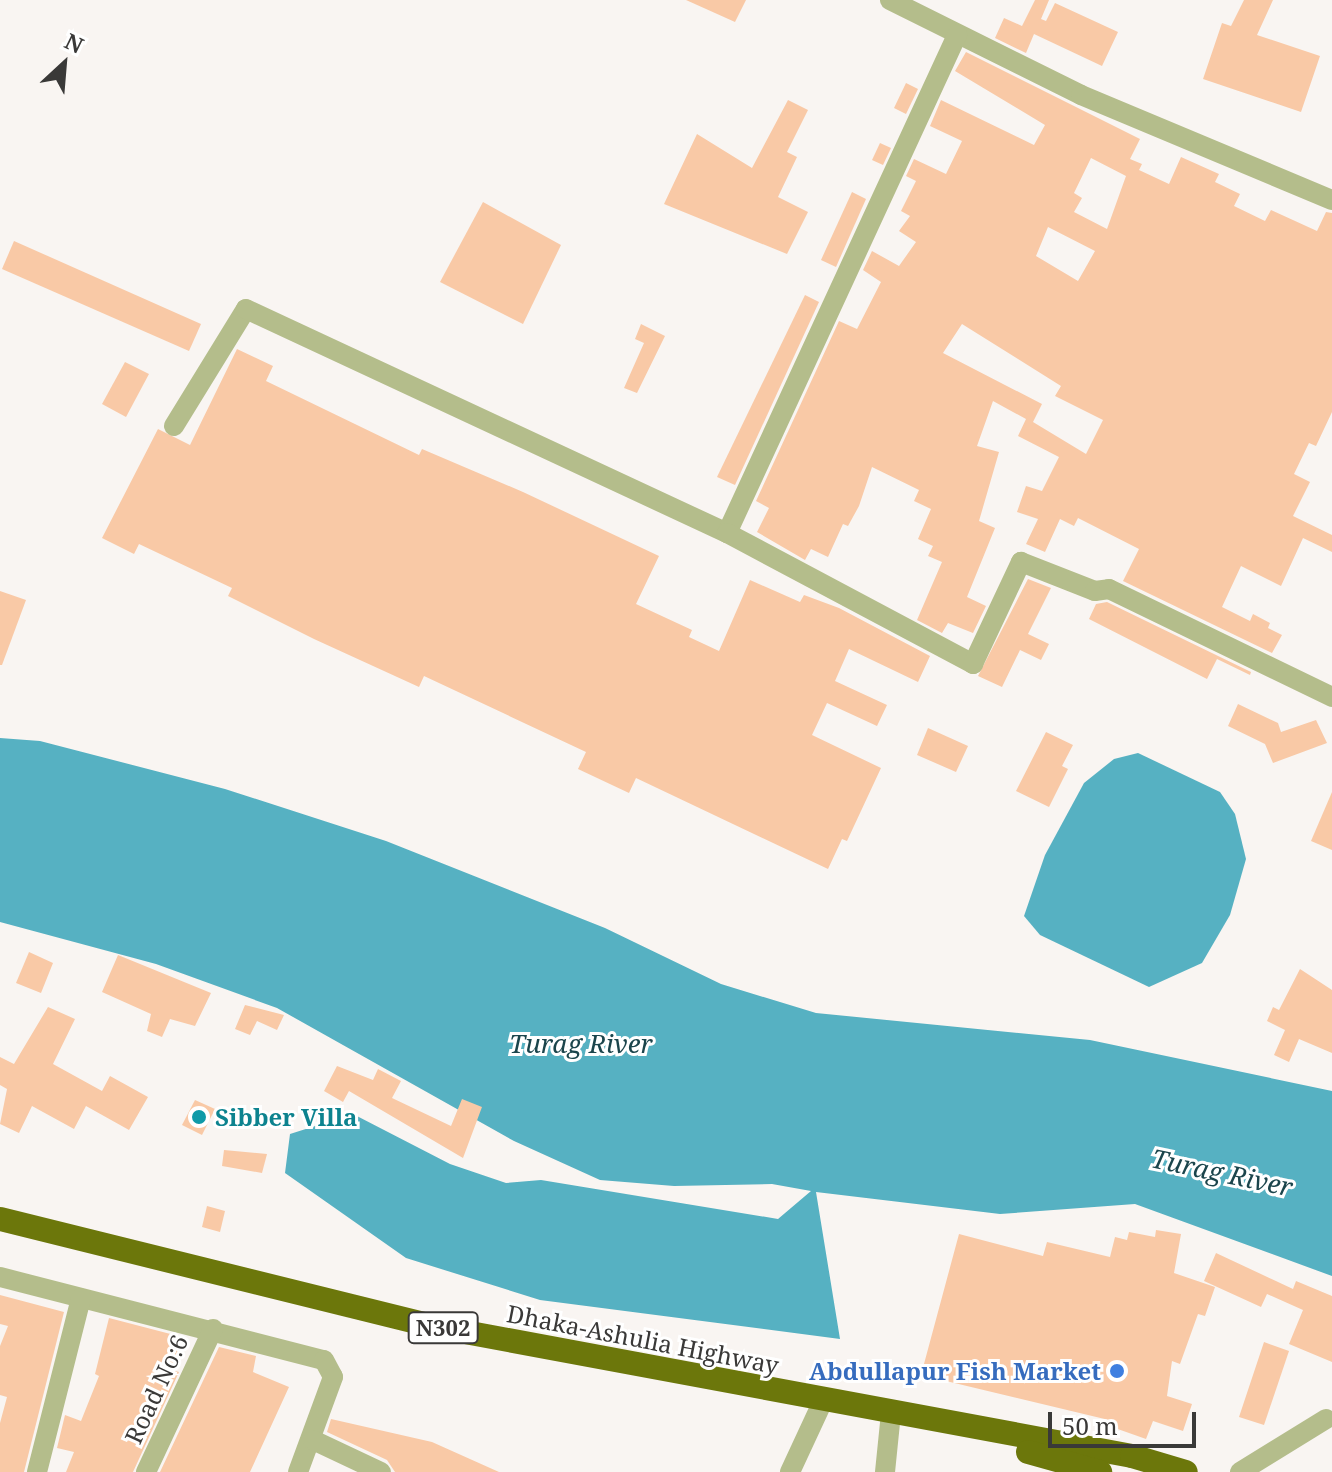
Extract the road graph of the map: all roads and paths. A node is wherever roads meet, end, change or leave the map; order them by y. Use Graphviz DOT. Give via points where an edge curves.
graph roads {
  1 [pos="890,0"];
  2 [pos="957,35"];
  3 [pos="1332,200"];
  4 [pos="174,426"];
  5 [pos="727,533"];
  6 [pos="1332,697"];
  7 [pos="0,1219"];
  8 [pos="0,1277"];
  9 [pos="81,1298"];
  10 [pos="213,1329"];
  11 [pos="823,1401"];
  12 [pos="891,1413"];
  13 [pos="1326,1419"];
  14 [pos="313,1440"];
  15 [pos="37,1472"];
  16 [pos="146,1472"];
  17 [pos="298,1472"];
  18 [pos="381,1472"];
  19 [pos="790,1472"];
  20 [pos="885,1472"];
  21 [pos="1100,1472"];
  22 [pos="1186,1472"];
  23 [pos="1240,1472"];
  1 -- 2 [label="street"];
  2 -- 3 [label="street" via="1094,101"];
  2 -- 5 [label="street"];
  4 -- 5 [label="street" via="246,309"];
  5 -- 6 [label="street" via="973,664 1021,562 1095,591 1109,589"];
  7 -- 11 [label="highway, Dhaka-Ashulia Highway / N302" via="438,1327"];
  8 -- 9 [label="street"];
  9 -- 10 [label="street"];
  9 -- 15 [label="street"];
  10 -- 14 [label="street" via="324,1360 333,1377"];
  10 -- 16 [label="street, Road No:6"];
  11 -- 12 [label="highway, Dhaka-Ashulia Highway / N302"];
  11 -- 19 [label="street"];
  12 -- 20 [label="street"];
  12 -- 21 [label="highway, N302"];
  12 -- 22 [label="highway, Dhaka-Ashulia Highway / N302" via="1143,1458"];
  13 -- 23 [label="street"];
  14 -- 17 [label="street"];
  14 -- 18 [label="street"];
}
